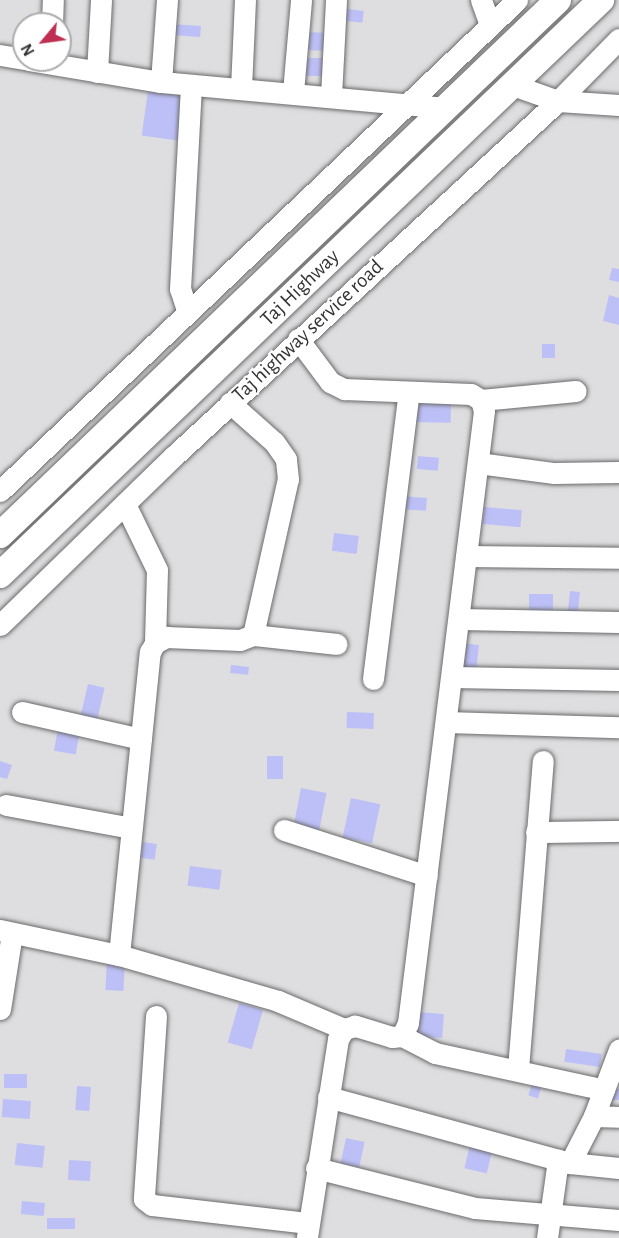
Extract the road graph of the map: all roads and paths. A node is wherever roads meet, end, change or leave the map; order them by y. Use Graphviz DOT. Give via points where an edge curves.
graph roads {
  1 [pos="101,0"];
  2 [pos="167,0"];
  3 [pos="245,0"];
  4 [pos="300,0"];
  5 [pos="336,0"];
  6 [pos="481,0"];
  7 [pos="517,0"];
  8 [pos="558,0"];
  9 [pos="601,0"];
  10 [pos="490,25"];
  11 [pos="619,39"];
  12 [pos="72,67"];
  13 [pos="97,72"];
  14 [pos="161,82"];
  15 [pos="513,84"];
  16 [pos="191,85"];
  17 [pos="241,88"];
  18 [pos="293,92"];
  19 [pos="332,96"];
  20 [pos="558,101"];
  21 [pos="408,103"];
  22 [pos="619,105"];
  23 [pos="446,108"];
  24 [pos="187,310"];
  25 [pos="298,339"];
  26 [pos="576,391"];
  27 [pos="409,392"];
  28 [pos="481,400"];
  29 [pos="230,403"];
  30 [pos="478,463"];
  31 [pos="619,472"];
  32 [pos="0,491"];
  33 [pos="125,504"];
  34 [pos="0,535"];
  35 [pos="466,556"];
  36 [pos="619,558"];
  37 [pos="0,575"];
  38 [pos="459,619"];
  39 [pos="619,622"];
  40 [pos="0,626"];
  41 [pos="253,635"];
  42 [pos="155,644"];
  43 [pos="337,644"];
  44 [pos="452,677"];
  45 [pos="373,679"];
  46 [pos="619,680"];
  47 [pos="22,712"];
  48 [pos="446,722"];
  49 [pos="619,727"];
  50 [pos="141,739"];
  51 [pos="543,761"];
  52 [pos="6,805"];
  53 [pos="131,828"];
  54 [pos="284,830"];
  55 [pos="536,831"];
  56 [pos="619,831"];
  57 [pos="427,876"];
  58 [pos="6,931"];
  59 [pos="119,955"];
  60 [pos="0,1009"];
  61 [pos="156,1016"];
  62 [pos="344,1029"];
  63 [pos="402,1036"];
  64 [pos="617,1060"];
  65 [pos="518,1068"];
  66 [pos="604,1090"];
  67 [pos="328,1097"];
  68 [pos="594,1116"];
  69 [pos="619,1117"];
  70 [pos="564,1162"];
  71 [pos="316,1168"];
  72 [pos="619,1168"];
  73 [pos="550,1214"];
  74 [pos="619,1220"];
  75 [pos="307,1231"];
  76 [pos="548,1238"];
  1 -- 13 [label="street"];
  2 -- 14 [label="street"];
  3 -- 17 [label="street"];
  4 -- 18 [label="street"];
  5 -- 19 [label="street"];
  6 -- 10 [label="street"];
  7 -- 10 [label="street"];
  8 -- 23 [label="main road"];
  9 -- 15 [label="main road, Taj Highway"];
  10 -- 21 [label="street"];
  11 -- 20 [label="street, Taj highway service road"];
  12 -- 13 [label="street"];
  13 -- 14 [label="street"];
  14 -- 16 [label="street"];
  15 -- 20 [label="street"];
  15 -- 37 [label="main road, Taj Highway"];
  16 -- 17 [label="street"];
  16 -- 24 [label="street" via="180,289"];
  17 -- 18 [label="street"];
  18 -- 19 [label="street"];
  19 -- 21 [label="street"];
  20 -- 22 [label="street"];
  20 -- 25 [label="street, Taj highway service road"];
  21 -- 23 [label="street"];
  21 -- 24 [label="street"];
  23 -- 34 [label="main road"];
  24 -- 32 [label="street"];
  25 -- 27 [label="street" via="330,382 344,389"];
  25 -- 29 [label="street, Taj highway service road"];
  26 -- 28 [label="street"];
  27 -- 28 [label="street" via="458,392"];
  27 -- 45 [label="street"];
  28 -- 30 [label="street" via="484,411"];
  29 -- 33 [label="street, Taj highway service road"];
  29 -- 41 [label="street" via="274,442 286,459 288,479"];
  30 -- 31 [label="street" via="554,473"];
  30 -- 35 [label="street"];
  33 -- 40 [label="street, Taj highway service road"];
  33 -- 42 [label="street" via="157,570"];
  35 -- 36 [label="street"];
  35 -- 38 [label="street"];
  38 -- 39 [label="street"];
  38 -- 44 [label="street"];
  41 -- 42 [label="street" via="240,640 178,636"];
  41 -- 43 [label="street"];
  42 -- 50 [label="street" via="150,652"];
  44 -- 46 [label="street"];
  44 -- 48 [label="street"];
  47 -- 50 [label="street"];
  48 -- 49 [label="street"];
  48 -- 57 [label="street"];
  50 -- 53 [label="street"];
  51 -- 55 [label="street"];
  52 -- 53 [label="street"];
  53 -- 59 [label="street"];
  54 -- 57 [label="street"];
  55 -- 56 [label="street"];
  55 -- 65 [label="street"];
  57 -- 63 [label="street" via="408,1023"];
  58 -- 59 [label="street"];
  58 -- 60 [label="street"];
  59 -- 62 [label="street" via="278,1001"];
  61 -- 75 [label="street" via="144,1199 152,1205"];
  62 -- 63 [label="street" via="355,1026 392,1037"];
  62 -- 67 [label="street" via="338,1039"];
  63 -- 65 [label="street" via="435,1053"];
  64 -- 66 [label="street"];
  65 -- 66 [label="street"];
  66 -- 68 [label="street"];
  67 -- 70 [label="street"];
  67 -- 71 [label="street"];
  68 -- 69 [label="street"];
  68 -- 70 [label="street"];
  70 -- 72 [label="street"];
  70 -- 73 [label="street"];
  71 -- 73 [label="street" via="475,1208"];
  71 -- 75 [label="street"];
  73 -- 74 [label="street"];
  73 -- 76 [label="street"];
}
